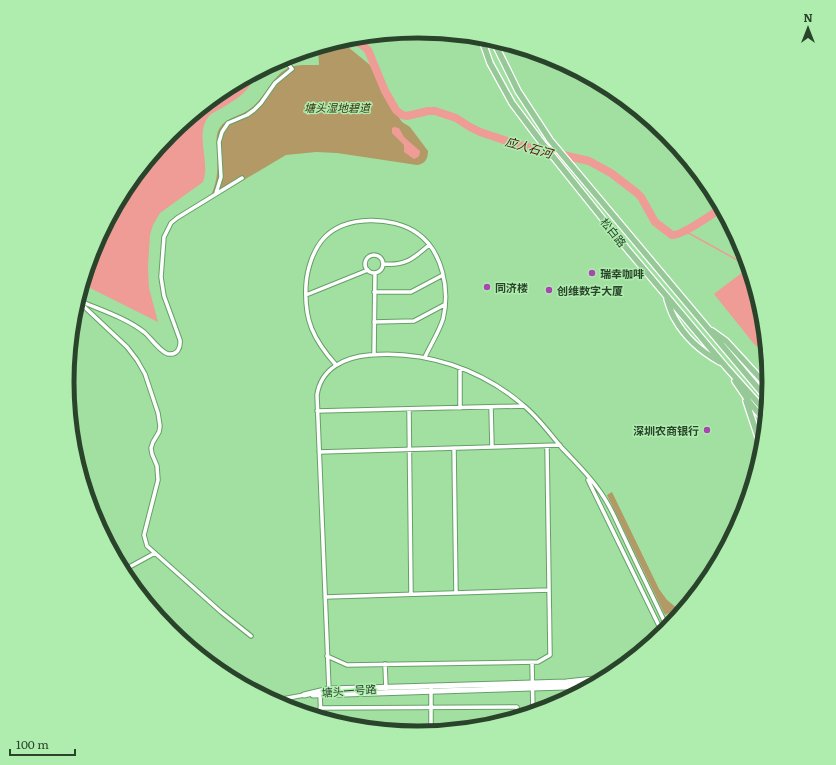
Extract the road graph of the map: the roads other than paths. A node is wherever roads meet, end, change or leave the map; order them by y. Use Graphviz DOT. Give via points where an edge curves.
graph roads {
  1 [pos="484,45"];
  2 [pos="496,47"];
  3 [pos="288,63"];
  4 [pos="242,178"];
  5 [pos="215,194"];
  6 [pos="429,245"];
  7 [pos="383,264"];
  8 [pos="368,270"];
  9 [pos="375,272"];
  10 [pos="443,275"];
  11 [pos="374,292"];
  12 [pos="664,293"];
  13 [pos="306,295"];
  14 [pos="83,303"];
  15 [pos="82,305"];
  16 [pos="444,305"];
  17 [pos="374,322"];
  18 [pos="704,324"];
  19 [pos="374,354"];
  20 [pos="425,357"];
  21 [pos="336,365"];
  22 [pos="725,366"];
  23 [pos="460,368"];
  24 [pos="762,381"];
  25 [pos="741,390"];
  26 [pos="762,393"];
  27 [pos="525,406"];
  28 [pos="491,407"];
  29 [pos="460,408"];
  30 [pos="762,408"];
  31 [pos="408,409"];
  32 [pos="317,411"];
  33 [pos="761,416"];
  34 [pos="758,437"];
  35 [pos="560,445"];
  36 [pos="547,446"];
  37 [pos="492,447"];
  38 [pos="454,448"];
  39 [pos="409,450"];
  40 [pos="319,452"];
  41 [pos="585,473"];
  42 [pos="155,553"];
  43 [pos="128,568"];
  44 [pos="549,590"];
  45 [pos="456,593"];
  46 [pos="411,594"];
  47 [pos="325,597"];
  48 [pos="665,623"];
  49 [pos="660,628"];
  50 [pos="251,636"];
  51 [pos="327,656"];
  52 [pos="532,662"];
  53 [pos="385,664"];
  54 [pos="594,679"];
  55 [pos="534,686"];
  56 [pos="581,686"];
  57 [pos="431,689"];
  58 [pos="386,690"];
  59 [pos="329,692"];
  60 [pos="320,693"];
  61 [pos="304,695"];
  62 [pos="282,699"];
  63 [pos="431,707"];
  64 [pos="533,707"];
  65 [pos="320,708"];
  66 [pos="518,712"];
  67 [pos="320,713"];
  68 [pos="431,726"];
  1 -- 12 [label="main road, 松白路" via="512,103"];
  2 -- 18 [label="main road, 松白路" via="518,91 550,140"];
  3 -- 5 [label="street" via="292,69 275,83 261,103 247,115 228,123 222,132 219,142 221,172"];
  4 -- 5 [label="street"];
  5 -- 14 [label="street" via="171,223 164,238 162,283 180,344 180,348 174,354 163,352 131,324"];
  6 -- 7 [label="street" via="409,261"];
  6 -- 10 [label="street"];
  6 -- 13 [label="street" via="417,233 396,223 370,220 342,226 324,238 316,250 307,274"];
  7 -- 8 [label="street" via="380,257 371,255 365,263"];
  7 -- 9 [label="street" via="381,269"];
  8 -- 9 [label="street"];
  8 -- 13 [label="street"];
  9 -- 11 [label="street"];
  10 -- 11 [label="street" via="411,292"];
  10 -- 16 [label="street"];
  11 -- 17 [label="street"];
  12 -- 22 [label="main road, 松白路"];
  12 -- 22 [label="main road" via="675,319 685,332 704,353"];
  13 -- 21 [label="street" via="307,314 313,334 320,347"];
  15 -- 42 [label="street" via="135,356 145,374 158,413 159,432 151,448 157,466 158,480 144,535 147,546"];
  16 -- 17 [label="street" via="414,321"];
  16 -- 20 [label="street" via="440,326"];
  17 -- 19 [label="street"];
  18 -- 24 [label="main road" via="726,341"];
  18 -- 26 [label="main road, 松白路"];
  19 -- 20 [label="street"];
  19 -- 21 [label="street" via="352,358"];
  20 -- 23 [label="street"];
  21 -- 32 [label="street" via="320,383"];
  22 -- 25 [label="main road"];
  22 -- 30 [label="main road, 松白路"];
  23 -- 27 [label="street" via="499,387"];
  23 -- 29 [label="street"];
  25 -- 33 [label="main road"];
  25 -- 34 [label="main road"];
  27 -- 28 [label="street"];
  27 -- 35 [label="street"];
  28 -- 29 [label="street"];
  28 -- 37 [label="street"];
  29 -- 31 [label="street"];
  31 -- 32 [label="street"];
  31 -- 39 [label="street"];
  32 -- 40 [label="street"];
  35 -- 36 [label="street"];
  35 -- 41 [label="street"];
  36 -- 37 [label="street"];
  36 -- 44 [label="street"];
  37 -- 38 [label="street"];
  38 -- 39 [label="street"];
  38 -- 45 [label="street"];
  39 -- 40 [label="street"];
  39 -- 46 [label="street"];
  40 -- 47 [label="street"];
  41 -- 48 [label="street" via="604,496"];
  41 -- 49 [label="street"];
  42 -- 43 [label="street"];
  42 -- 50 [label="street"];
  44 -- 45 [label="street"];
  44 -- 52 [label="street" via="550,655 538,662"];
  45 -- 46 [label="street"];
  46 -- 47 [label="street"];
  47 -- 51 [label="street"];
  51 -- 53 [label="street" via="347,665"];
  51 -- 59 [label="street"];
  52 -- 53 [label="street"];
  52 -- 55 [label="street"];
  53 -- 58 [label="street"];
  54 -- 55 [label="street, 塘头一号路"];
  55 -- 56 [label="street, 塘头一号路"];
  55 -- 57 [label="street, 塘头一号路"];
  55 -- 64 [label="street"];
  57 -- 58 [label="street, 塘头一号路"];
  57 -- 63 [label="street"];
  58 -- 59 [label="street, 塘头一号路"];
  59 -- 60 [label="street, 塘头一号路"];
  60 -- 61 [label="street, 塘头一号路"];
  60 -- 65 [label="street"];
  61 -- 62 [label="street"];
  63 -- 65 [label="street"];
  63 -- 66 [label="street" via="518,707"];
  63 -- 68 [label="street"];
  65 -- 67 [label="street"];
}
